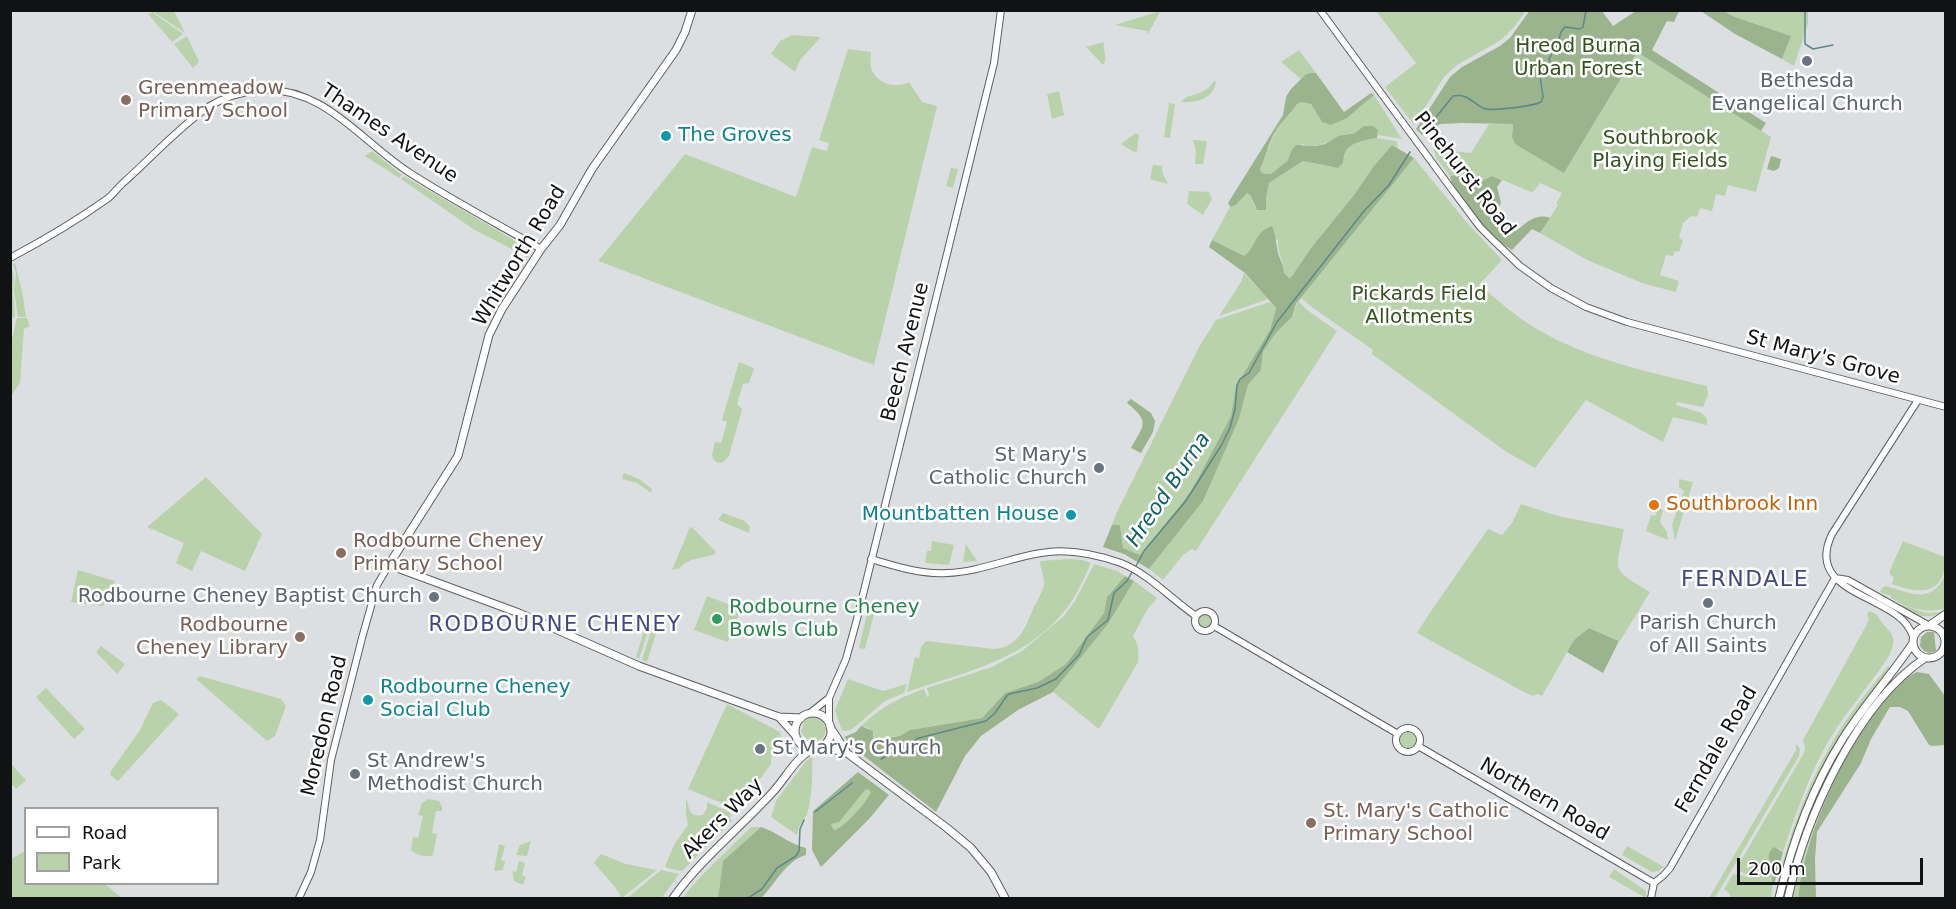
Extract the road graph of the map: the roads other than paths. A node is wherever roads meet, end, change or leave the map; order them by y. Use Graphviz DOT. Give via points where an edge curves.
graph roads {
  1 [pos="692,10"];
  2 [pos="1001,10"];
  3 [pos="1320,10"];
  4 [pos="541,249"];
  5 [pos="10,258"];
  6 [pos="1719,347"];
  7 [pos="1918,400"];
  8 [pos="1946,407"];
  9 [pos="871,559"];
  10 [pos="390,562"];
  11 [pos="1835,578"];
  12 [pos="1946,614"];
  13 [pos="1196,616"];
  14 [pos="1929,625"];
  15 [pos="1214,626"];
  16 [pos="1913,639"];
  17 [pos="1946,640"];
  18 [pos="1925,658"];
  19 [pos="829,698"];
  20 [pos="810,713"];
  21 [pos="779,717"];
  22 [pos="801,718"];
  23 [pos="830,725"];
  24 [pos="1398,734"];
  25 [pos="797,739"];
  26 [pos="823,746"];
  27 [pos="1418,746"];
  28 [pos="813,749"];
  29 [pos="847,753"];
  30 [pos="795,762"];
  31 [pos="1654,883"];
  32 [pos="299,898"];
  33 [pos="673,898"];
  34 [pos="1005,898"];
  35 [pos="1651,898"];
  36 [pos="1779,898"];
  37 [pos="1788,898"];
  1 -- 4 [label="main road, Whitworth Road" via="676,50"];
  2 -- 9 [label="street, Beech Avenue" via="991,72"];
  3 -- 6 [label="street, Pinehurst Road" via="1480,227 1520,266 1586,307"];
  4 -- 5 [label="street, Thames Avenue" via="407,171 318,102 288,92 264,90 228,97 208,107 107,199"];
  4 -- 10 [label="main road, Whitworth Road" via="489,335 458,456"];
  6 -- 7 [label="street, St Mary's Grove"];
  7 -- 8 [label="street, St Mary's Grove"];
  7 -- 11 [label="street" via="1830,538 1825,561"];
  9 -- 13 [label="street" via="944,574 1043,552 1096,555 1136,571"];
  9 -- 19 [label="street, Beech Avenue" via="850,646"];
  10 -- 21 [label="main road" via="639,666"];
  10 -- 32 [label="street, Moredon Road" via="377,585 362,638 331,760 320,840"];
  11 -- 14 [label="street" via="1848,580"];
  11 -- 16 [label="street" via="1898,616"];
  11 -- 31 [label="street, Ferndale Road" via="1670,868"];
  12 -- 14 [label="main road"];
  13 -- 15 [label="street" via="1195,624 1200,630 1209,631"];
  13 -- 15 [label="street" via="1210,611 1215,618"];
  14 -- 16 [label="main road" via="1919,628"];
  14 -- 17 [label="main road" via="1939,629"];
  15 -- 24 [label="street, Northern Road"];
  16 -- 18 [label="main road" via="1917,653"];
  16 -- 36 [label="main road" via="1832,756 1802,823"];
  17 -- 18 [label="main road" via="1940,654"];
  18 -- 37 [label="main road" via="1883,697 1843,756 1808,829"];
  19 -- 20 [label="street, Beech Avenue"];
  19 -- 23 [label="street, Beech Avenue"];
  20 -- 22 [label="main road"];
  20 -- 23 [label="main road" via="822,715"];
  21 -- 22 [label="main road"];
  21 -- 25 [label="main road"];
  22 -- 25 [label="main road" via="796,726"];
  23 -- 26 [label="main road" via="830,737"];
  23 -- 29 [label="main road"];
  24 -- 27 [label="street, Northern Road" via="1406,728 1413,729 1419,737"];
  24 -- 27 [label="street, Northern Road" via="1396,742 1402,750 1411,752"];
  25 -- 28 [label="main road"];
  25 -- 30 [label="main road, Akers Way"];
  26 -- 28 [label="main road"];
  26 -- 29 [label="main road"];
  27 -- 31 [label="street, Northern Road"];
  28 -- 30 [label="main road, Akers Way"];
  29 -- 34 [label="main road" via="964,842 991,872"];
  30 -- 33 [label="main road, Akers Way" via="771,794 699,865"];
  31 -- 35 [label="street"];
}
